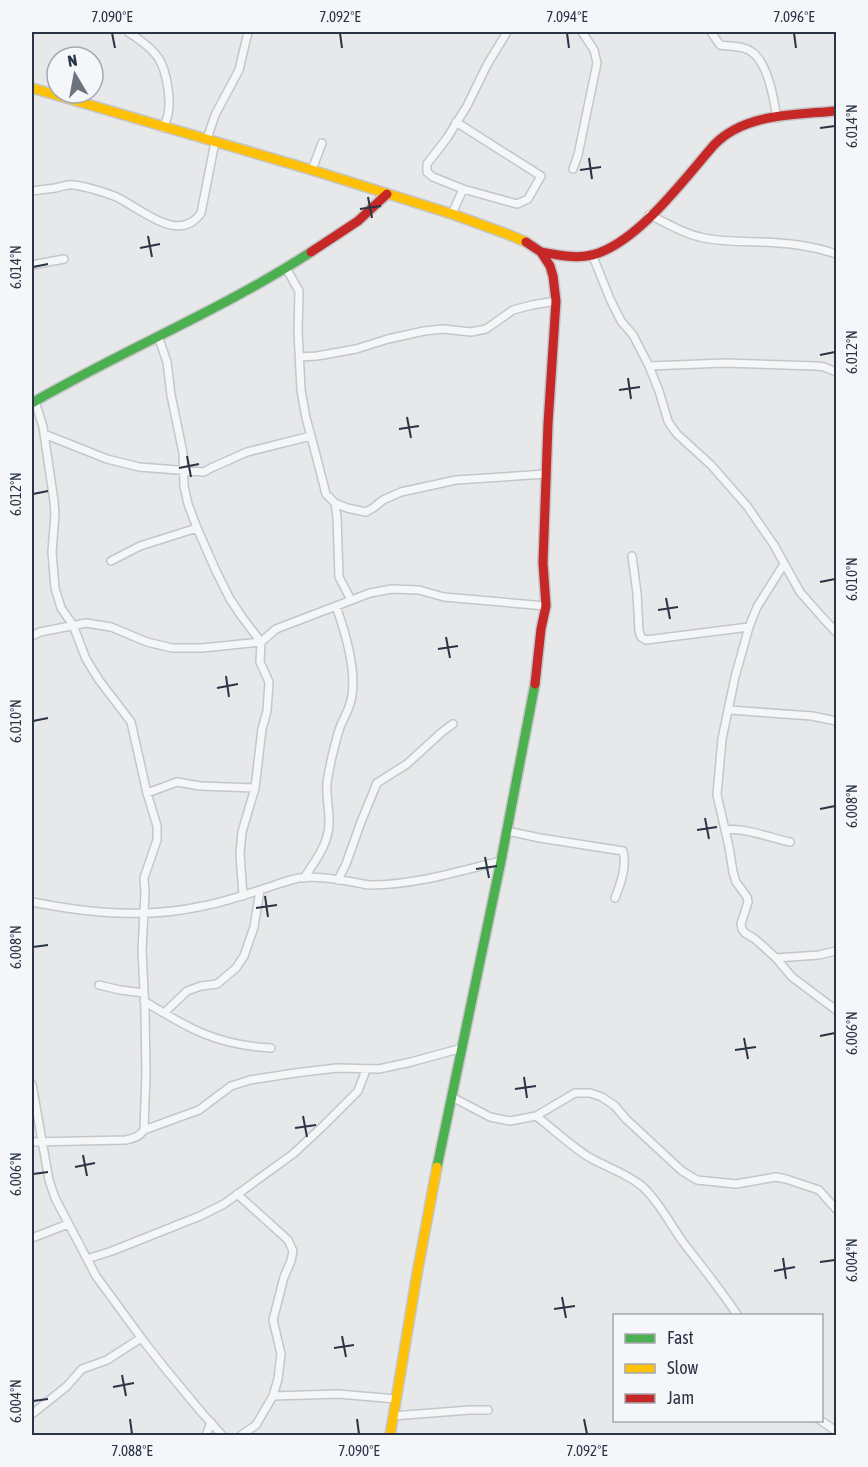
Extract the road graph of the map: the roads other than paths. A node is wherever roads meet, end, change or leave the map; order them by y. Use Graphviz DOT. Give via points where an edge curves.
graph roads {
  1 [pos="128,32"];
  2 [pos="248,32"];
  3 [pos="507,32"];
  4 [pos="582,32"];
  5 [pos="711,32"];
  6 [pos="32,88"];
  7 [pos="837,111"];
  8 [pos="777,118"];
  9 [pos="456,122"];
  10 [pos="164,128"];
  11 [pos="211,140"];
  12 [pos="322,143"];
  13 [pos="573,169"];
  14 [pos="312,170"];
  15 [pos="463,189"];
  16 [pos="32,191"];
  17 [pos="387,194"];
  18 [pos="452,214"];
  19 [pos="649,215"];
  20 [pos="541,252"];
  21 [pos="837,254"];
  22 [pos="592,255"];
  23 [pos="64,260"];
  24 [pos="32,265"];
  25 [pos="286,268"];
  26 [pos="556,301"];
  27 [pos="158,336"];
  28 [pos="300,357"];
  29 [pos="649,366"];
  30 [pos="837,372"];
  31 [pos="33,402"];
  32 [pos="44,434"];
  33 [pos="311,436"];
  34 [pos="183,470"];
  35 [pos="546,474"];
  36 [pos="336,503"];
  37 [pos="197,528"];
  38 [pos="632,556"];
  39 [pos="111,561"];
  40 [pos="784,564"];
  41 [pos="351,600"];
  42 [pos="336,606"];
  43 [pos="546,606"];
  44 [pos="73,625"];
  45 [pos="748,627"];
  46 [pos="837,632"];
  47 [pos="32,636"];
  48 [pos="261,642"];
  49 [pos="729,710"];
  50 [pos="837,721"];
  51 [pos="453,724"];
  52 [pos="255,788"];
  53 [pos="147,793"];
  54 [pos="725,830"];
  55 [pos="507,831"];
  56 [pos="790,842"];
  57 [pos="501,861"];
  58 [pos="304,878"];
  59 [pos="338,880"];
  60 [pos="260,890"];
  61 [pos="243,896"];
  62 [pos="615,898"];
  63 [pos="32,902"];
  64 [pos="143,914"];
  65 [pos="837,951"];
  66 [pos="776,958"];
  67 [pos="99,985"];
  68 [pos="144,993"];
  69 [pos="144,1001"];
  70 [pos="837,1010"];
  71 [pos="164,1013"];
  72 [pos="271,1048"];
  73 [pos="462,1048"];
  74 [pos="366,1070"];
  75 [pos="32,1084"];
  76 [pos="452,1097"];
  77 [pos="536,1116"];
  78 [pos="144,1130"];
  79 [pos="43,1141"];
  80 [pos="32,1142"];
  81 [pos="237,1194"];
  82 [pos="837,1209"];
  83 [pos="68,1224"];
  84 [pos="32,1238"];
  85 [pos="87,1259"];
  86 [pos="737,1314"];
  87 [pos="141,1338"];
  88 [pos="273,1396"];
  89 [pos="396,1399"];
  90 [pos="488,1410"];
  91 [pos="32,1414"];
  92 [pos="393,1416"];
  93 [pos="211,1422"];
  94 [pos="823,1422"];
  95 [pos="837,1431"];
  96 [pos="206,1436"];
  97 [pos="223,1436"];
  98 [pos="240,1436"];
  99 [pos="390,1436"];
  1 -- 10 [label="street" via="153,52 162,65 168,95"];
  2 -- 11 [label="street" via="238,70 215,115"];
  3 -- 9 [label="street"];
  4 -- 13 [label="street" via="597,63"];
  5 -- 8 [label="street" via="720,45 752,52 760,62 768,76"];
  6 -- 10 [label="main road"];
  7 -- 8 [label="main road"];
  8 -- 19 [label="main road" via="743,125 716,142"];
  9 -- 15 [label="street" via="427,164 427,172"];
  9 -- 15 [label="street" via="542,177 528,199 517,204"];
  10 -- 11 [label="main road"];
  11 -- 14 [label="main road"];
  11 -- 16 [label="street" via="201,213 184,225 172,226 115,197 71,184"];
  12 -- 14 [label="street"];
  14 -- 17 [label="main road"];
  15 -- 18 [label="street"];
  17 -- 18 [label="main road"];
  17 -- 25 [label="main road" via="358,221"];
  18 -- 20 [label="main road" via="522,240"];
  19 -- 21 [label="street" via="700,237 812,246"];
  19 -- 22 [label="main road" via="623,239"];
  20 -- 22 [label="main road"];
  20 -- 26 [label="main road" via="550,266"];
  22 -- 29 [label="street" via="610,300"];
  23 -- 24 [label="street"];
  25 -- 27 [label="main road"];
  25 -- 28 [label="street" via="299,291"];
  26 -- 28 [label="street" via="513,310 486,329 424,331 356,349"];
  26 -- 35 [label="main road"];
  27 -- 31 [label="main road"];
  27 -- 34 [label="street" via="167,362"];
  28 -- 33 [label="street" via="301,390"];
  29 -- 30 [label="street" via="762,363 824,367"];
  29 -- 40 [label="street" via="671,426 747,506"];
  31 -- 32 [label="street"];
  32 -- 34 [label="street" via="107,459 139,467"];
  32 -- 44 [label="street" via="55,514 55,588 61,608"];
  33 -- 34 [label="street" via="247,452 204,472"];
  33 -- 36 [label="street" via="326,494"];
  34 -- 37 [label="street" via="188,504"];
  35 -- 36 [label="street" via="456,480 401,492 366,512"];
  35 -- 43 [label="main road"];
  36 -- 41 [label="street" via="339,577"];
  37 -- 39 [label="street" via="140,546"];
  37 -- 48 [label="street" via="230,599"];
  38 -- 45 [label="street" via="641,637 646,640"];
  40 -- 45 [label="street"];
  40 -- 46 [label="street" via="800,592"];
  41 -- 42 [label="street"];
  41 -- 43 [label="street" via="369,592 392,589"];
  42 -- 48 [label="street" via="276,629"];
  42 -- 58 [label="street" via="350,657 352,697 339,729 327,785 328,833"];
  43 -- 55 [label="main road"];
  44 -- 47 [label="street"];
  44 -- 48 [label="street" via="86,622 111,627 154,644 183,649"];
  44 -- 53 [label="street" via="86,659 131,722"];
  45 -- 49 [label="street"];
  48 -- 52 [label="street" via="260,662 268,682 267,711"];
  49 -- 50 [label="street"];
  49 -- 54 [label="street" via="717,795"];
  51 -- 59 [label="street" via="407,764 377,783"];
  52 -- 53 [label="street" via="177,782"];
  52 -- 61 [label="street" via="242,832"];
  53 -- 64 [label="street" via="157,840 144,878"];
  54 -- 56 [label="street" via="742,830"];
  54 -- 66 [label="street" via="736,882 748,902 742,929"];
  55 -- 57 [label="main road"];
  55 -- 62 [label="street" via="623,851 626,859"];
  57 -- 59 [label="street" via="395,883 368,885"];
  57 -- 73 [label="main road"];
  58 -- 59 [label="street"];
  58 -- 60 [label="street"];
  60 -- 61 [label="street"];
  60 -- 71 [label="street" via="254,927 236,968 218,984 187,991"];
  61 -- 64 [label="street" via="170,913"];
  63 -- 64 [label="street" via="94,912"];
  64 -- 68 [label="street"];
  65 -- 66 [label="street"];
  66 -- 70 [label="street" via="792,977"];
  67 -- 68 [label="street"];
  68 -- 69 [label="street"];
  69 -- 71 [label="street"];
  69 -- 78 [label="street"];
  71 -- 72 [label="street" via="219,1040"];
  73 -- 74 [label="street"];
  73 -- 76 [label="main road"];
  74 -- 78 [label="street" via="337,1068 250,1080 231,1086 200,1110"];
  74 -- 81 [label="street" via="357,1091 322,1127 293,1154"];
  75 -- 79 [label="street"];
  76 -- 77 [label="street" via="502,1120"];
  76 -- 89 [label="main road"];
  77 -- 82 [label="street" via="575,1093 590,1093 615,1106 682,1171 697,1180 736,1184 786,1179 819,1190"];
  77 -- 86 [label="street" via="587,1156 641,1186"];
  78 -- 79 [label="street" via="126,1140"];
  79 -- 80 [label="street"];
  79 -- 83 [label="street" via="49,1180"];
  81 -- 85 [label="street" via="200,1216"];
  81 -- 88 [label="street" via="288,1240 293,1251 273,1320 281,1354"];
  83 -- 84 [label="street"];
  83 -- 85 [label="street"];
  85 -- 87 [label="street"];
  87 -- 91 [label="street" via="107,1360 82,1369"];
  87 -- 93 [label="street"];
  88 -- 89 [label="street" via="339,1394"];
  88 -- 98 [label="street" via="256,1425"];
  89 -- 92 [label="main road"];
  90 -- 92 [label="street"];
  92 -- 99 [label="main road"];
  93 -- 96 [label="street"];
  93 -- 97 [label="street"];
  94 -- 95 [label="street"];
}
